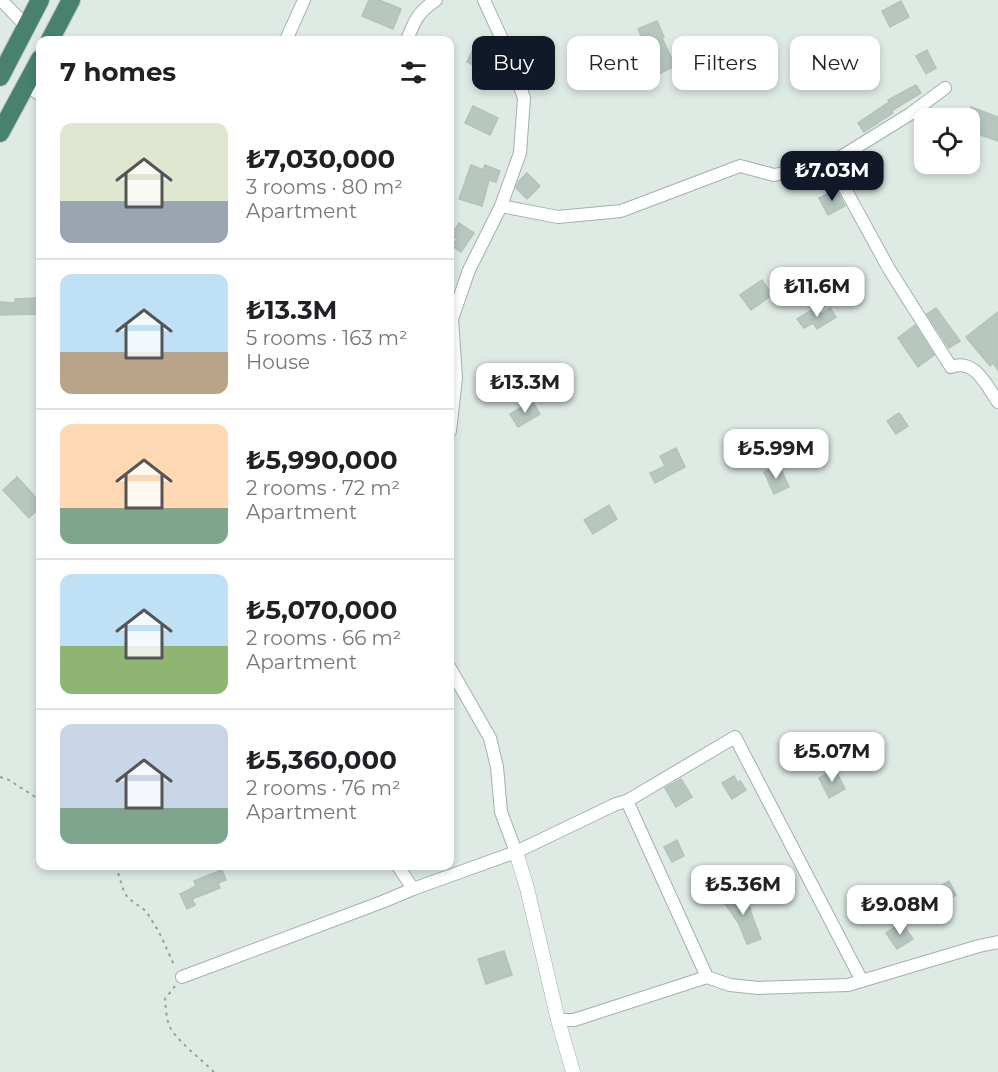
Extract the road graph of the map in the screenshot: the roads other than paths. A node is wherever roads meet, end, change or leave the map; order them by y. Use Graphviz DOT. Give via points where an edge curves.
graph roads {
  1 [pos="1,0"];
  2 [pos="40,0"];
  3 [pos="71,0"];
  4 [pos="304,0"];
  5 [pos="435,0"];
  6 [pos="484,0"];
  7 [pos="26,26"];
  8 [pos="52,36"];
  9 [pos="288,36"];
  10 [pos="409,36"];
  11 [pos="0,77"];
  12 [pos="945,88"];
  13 [pos="34,90"];
  14 [pos="0,133"];
  15 [pos="831,163"];
  16 [pos="501,206"];
  17 [pos="454,311"];
  18 [pos="454,354"];
  19 [pos="454,396"];
  20 [pos="998,402"];
  21 [pos="454,675"];
  22 [pos="627,801"];
  23 [pos="516,852"];
  24 [pos="401,870"];
  25 [pos="413,889"];
  26 [pos="998,942"];
  27 [pos="182,977"];
  28 [pos="707,977"];
  29 [pos="862,981"];
  30 [pos="558,1020"];
  31 [pos="573,1072"];
  1 -- 7 [label="street"];
  2 -- 7 [label="highway"];
  3 -- 8 [label="highway"];
  4 -- 9 [label="street"];
  5 -- 10 [label="street" via="417,15"];
  6 -- 16 [label="street" via="524,98 520,153"];
  7 -- 11 [label="highway"];
  12 -- 15 [label="street"];
  13 -- 14 [label="highway"];
  15 -- 16 [label="street" via="774,175 740,166 621,211 558,217"];
  15 -- 20 [label="street" via="889,269 951,367 961,364 974,369"];
  16 -- 17 [label="street" via="469,270"];
  18 -- 19 [label="street"];
  21 -- 23 [label="street" via="490,738 501,812"];
  22 -- 23 [label="street"];
  22 -- 28 [label="street"];
  22 -- 29 [label="street" via="735,737"];
  23 -- 25 [label="street"];
  23 -- 30 [label="street"];
  24 -- 25 [label="street"];
  25 -- 27 [label="street"];
  26 -- 29 [label="street"];
  28 -- 29 [label="street" via="758,988 848,985"];
  28 -- 30 [label="street" via="574,1020"];
  30 -- 31 [label="street"];
}
